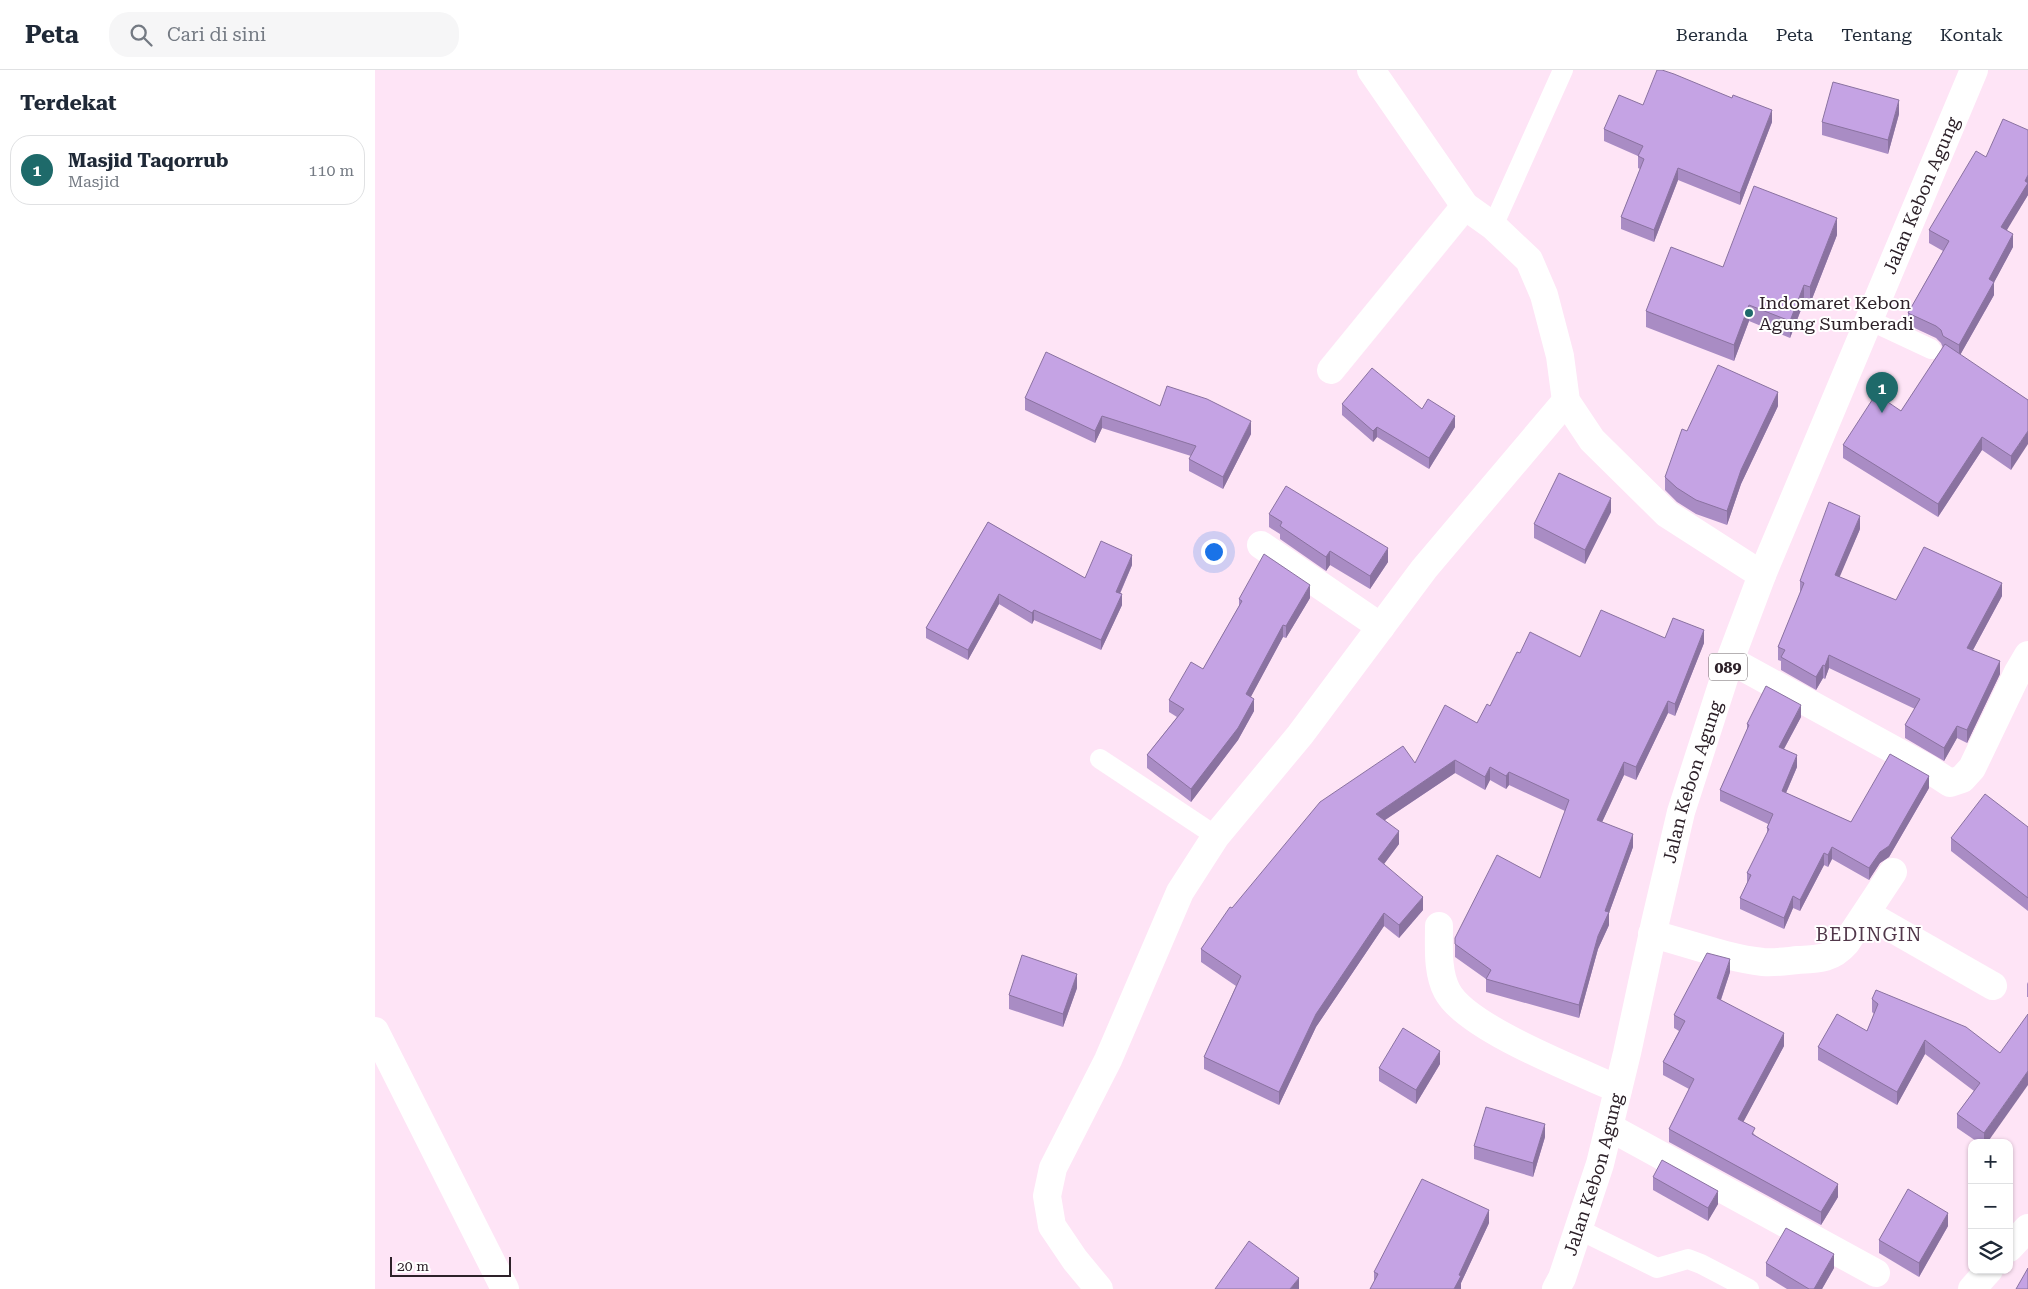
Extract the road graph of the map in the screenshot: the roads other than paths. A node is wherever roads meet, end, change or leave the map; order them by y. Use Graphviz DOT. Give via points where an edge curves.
graph roads {
  1 [pos="1371,70"];
  2 [pos="1563,70"];
  3 [pos="1974,70"];
  4 [pos="1465,206"];
  5 [pos="1493,226"];
  6 [pos="1869,320"];
  7 [pos="1931,349"];
  8 [pos="1331,370"];
  9 [pos="1566,401"];
  10 [pos="1261,545"];
  11 [pos="1762,575"];
  12 [pos="1381,627"];
  13 [pos="2028,655"];
  14 [pos="1730,660"];
  15 [pos="1099,759"];
  16 [pos="1216,836"];
  17 [pos="1893,872"];
  18 [pos="1867,914"];
  19 [pos="1439,926"];
  20 [pos="1652,934"];
  21 [pos="1993,986"];
  22 [pos="375,1031"];
  23 [pos="1619,1089"];
  24 [pos="1609,1127"];
  25 [pos="2028,1228"];
  26 [pos="1578,1229"];
  27 [pos="2013,1244"];
  28 [pos="1876,1273"];
  29 [pos="1985,1274"];
  30 [pos="505,1289"];
  31 [pos="1099,1289"];
  32 [pos="1556,1289"];
  33 [pos="1749,1289"];
  34 [pos="1971,1289"];
  1 -- 4 [label="street"];
  2 -- 5 [label="lane"];
  3 -- 6 [label="street, Jalan Kebon Agung / 089"];
  4 -- 5 [label="street"];
  4 -- 8 [label="street"];
  5 -- 9 [label="street" via="1529,260 1537,277 1560,356"];
  6 -- 7 [label="lane"];
  6 -- 11 [label="street, Jalan Kebon Agung / 089"];
  9 -- 11 [label="street" via="1592,440 1667,514"];
  9 -- 12 [label="street" via="1424,569"];
  10 -- 12 [label="street"];
  11 -- 14 [label="street, Jalan Kebon Agung / 089"];
  12 -- 16 [label="street" via="1300,735"];
  13 -- 14 [label="street" via="1972,768 1962,779 1950,783"];
  14 -- 20 [label="street, Jalan Kebon Agung / 089" via="1681,812"];
  15 -- 16 [label="lane"];
  16 -- 31 [label="street" via="1180,892 1107,1060 1053,1168 1047,1196 1052,1226"];
  17 -- 18 [label="street"];
  18 -- 20 [label="street" via="1838,952 1817,959 1765,962 1745,959"];
  18 -- 21 [label="street"];
  19 -- 23 [label="street" via="1443,982 1457,1005 1479,1023"];
  20 -- 23 [label="street, Jalan Kebon Agung / 089"];
  22 -- 30 [label="street"];
  23 -- 24 [label="street, Jalan Kebon Agung / 089"];
  24 -- 26 [label="street, Jalan Kebon Agung / 089"];
  24 -- 28 [label="street"];
  25 -- 27 [label="street"];
  26 -- 32 [label="street, Jalan Kebon Agung / 089"];
  26 -- 33 [label="lane" via="1657,1268 1688,1259"];
  29 -- 34 [label="street"];
}
